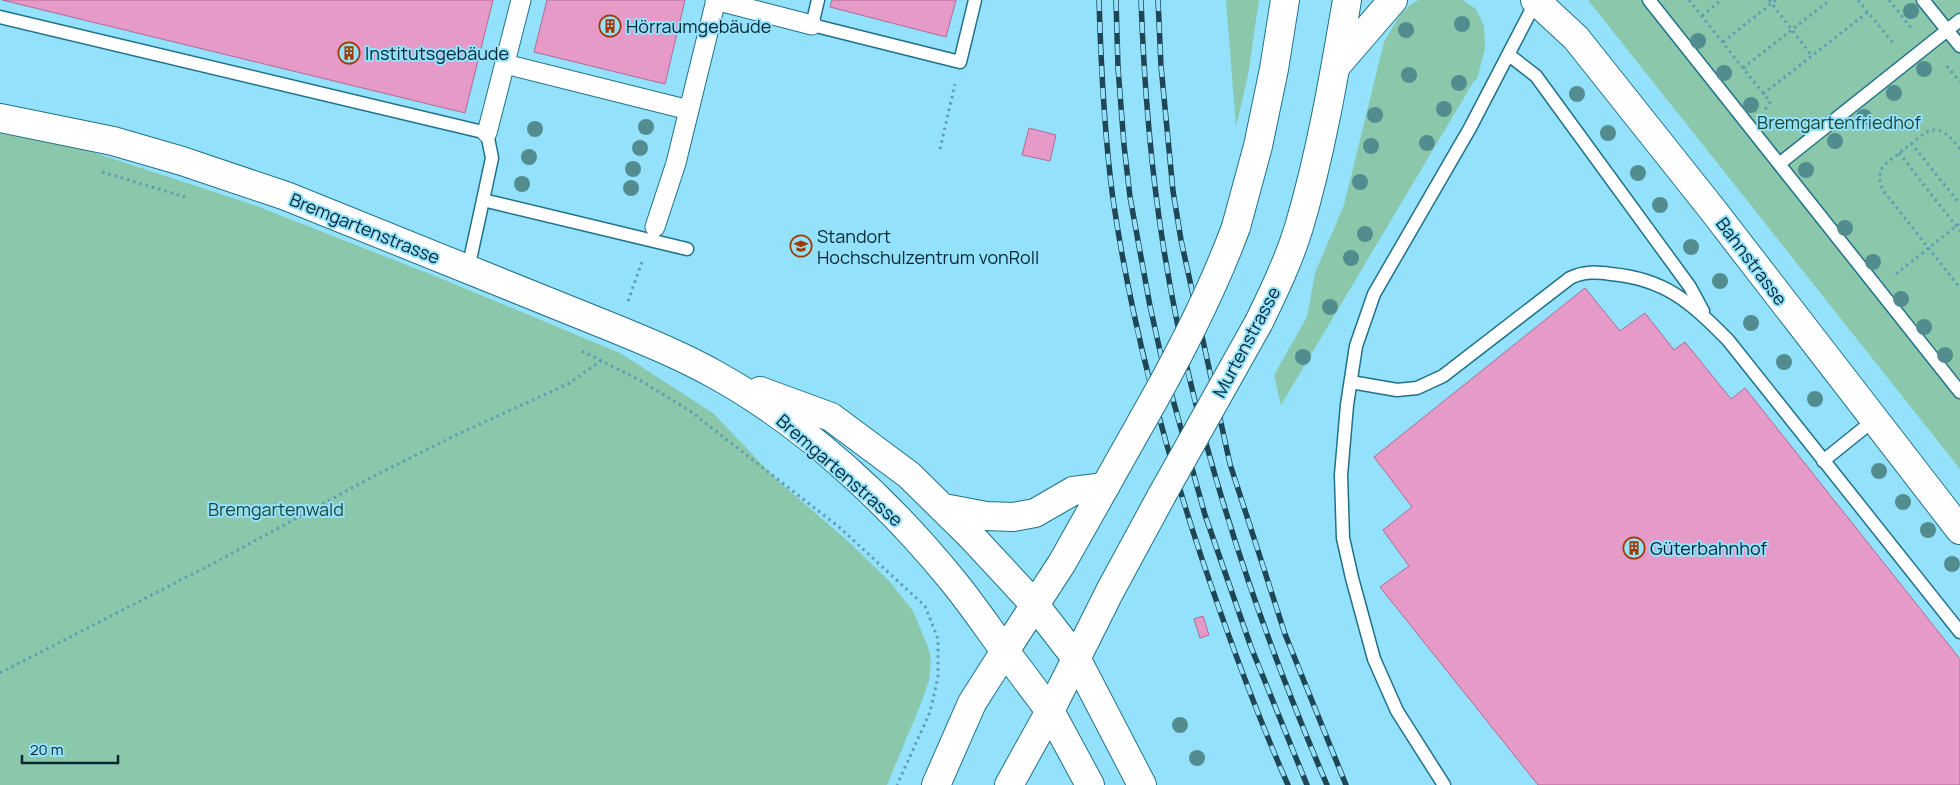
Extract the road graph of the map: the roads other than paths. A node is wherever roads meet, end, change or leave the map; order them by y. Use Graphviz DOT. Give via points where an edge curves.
graph roads {
  1 [pos="521,0"];
  2 [pos="716,0"];
  3 [pos="818,0"];
  4 [pos="976,0"];
  5 [pos="1285,0"];
  6 [pos="1347,0"];
  7 [pos="1393,0"];
  8 [pos="1536,0"];
  9 [pos="1649,0"];
  10 [pos="1923,0"];
  11 [pos="0,17"];
  12 [pos="1960,20"];
  13 [pos="812,25"];
  14 [pos="1947,30"];
  15 [pos="1960,46"];
  16 [pos="1509,56"];
  17 [pos="505,64"];
  18 [pos="1336,66"];
  19 [pos="689,110"];
  20 [pos="0,118"];
  21 [pos="487,133"];
  22 [pos="1779,164"];
  23 [pos="483,200"];
  24 [pos="656,227"];
  25 [pos="687,249"];
  26 [pos="468,269"];
  27 [pos="1706,318"];
  28 [pos="716,375"];
  29 [pos="1351,382"];
  30 [pos="1960,392"];
  31 [pos="1874,420"];
  32 [pos="1823,461"];
  33 [pos="1105,487"];
  34 [pos="944,508"];
  35 [pos="1960,530"];
  36 [pos="1035,605"];
  37 [pos="1960,632"];
  38 [pos="1005,651"];
  39 [pos="1076,658"];
  40 [pos="1050,711"];
  41 [pos="936,785"];
  42 [pos="1009,785"];
  43 [pos="1090,785"];
  44 [pos="1142,785"];
  45 [pos="1444,785"];
  1 -- 17 [label="street"];
  2 -- 13 [label="street"];
  2 -- 19 [label="street"];
  3 -- 13 [label="lane"];
  4 -- 13 [label="lane" via="960,62"];
  5 -- 33 [label="main road, bridge" via="1258,146 1223,263 1178,358"];
  6 -- 18 [label="main road, Murtenstrasse"];
  7 -- 18 [label="main road"];
  8 -- 16 [label="lane"];
  8 -- 31 [label="main road, Bahnstrasse" via="1576,38 1701,194"];
  9 -- 22 [label="lane"];
  10 -- 14 [label="lane"];
  11 -- 21 [label="lane"];
  12 -- 14 [label="lane"];
  14 -- 15 [label="lane"];
  14 -- 22 [label="lane"];
  16 -- 27 [label="lane" via="1536,76 1690,286"];
  16 -- 29 [label="lane" via="1374,294 1356,346"];
  17 -- 19 [label="street"];
  17 -- 21 [label="street"];
  18 -- 39 [label="main road, Murtenstrasse, bridge" via="1317,160 1280,277 1259,322"];
  19 -- 24 [label="street"];
  20 -- 26 [label="main road, Bremgartenstrasse" via="113,141 182,161 286,196"];
  21 -- 23 [label="lane" via="492,158"];
  22 -- 30 [label="lane"];
  23 -- 25 [label="lane"];
  23 -- 26 [label="lane"];
  26 -- 28 [label="main road, Bremgartenstrasse" via="668,351"];
  27 -- 29 [label="lane" via="1661,285 1629,275 1580,273 1443,376 1418,388 1397,390"];
  27 -- 32 [label="lane" via="1728,340"];
  28 -- 34 [label="main road, Bremgartenstrasse" via="831,417 909,475"];
  28 -- 38 [label="main road, Bremgartenstrasse" via="770,409 868,489 954,582"];
  29 -- 45 [label="lane" via="1341,475 1343,538 1352,578 1374,659 1397,711"];
  31 -- 32 [label="lane"];
  31 -- 35 [label="main road, Bahnstrasse"];
  32 -- 37 [label="lane"];
  33 -- 34 [label="main road" via="1073,491 1035,513 1013,517 986,516"];
  33 -- 36 [label="main road"];
  34 -- 36 [label="main road, Bremgartenstrasse"];
  36 -- 38 [label="main road"];
  36 -- 39 [label="main road"];
  38 -- 40 [label="main road"];
  38 -- 41 [label="main road" via="972,703"];
  39 -- 40 [label="main road, Murtenstrasse"];
  39 -- 44 [label="main road"];
  40 -- 42 [label="main road, Murtenstrasse"];
  40 -- 43 [label="main road"];
}
